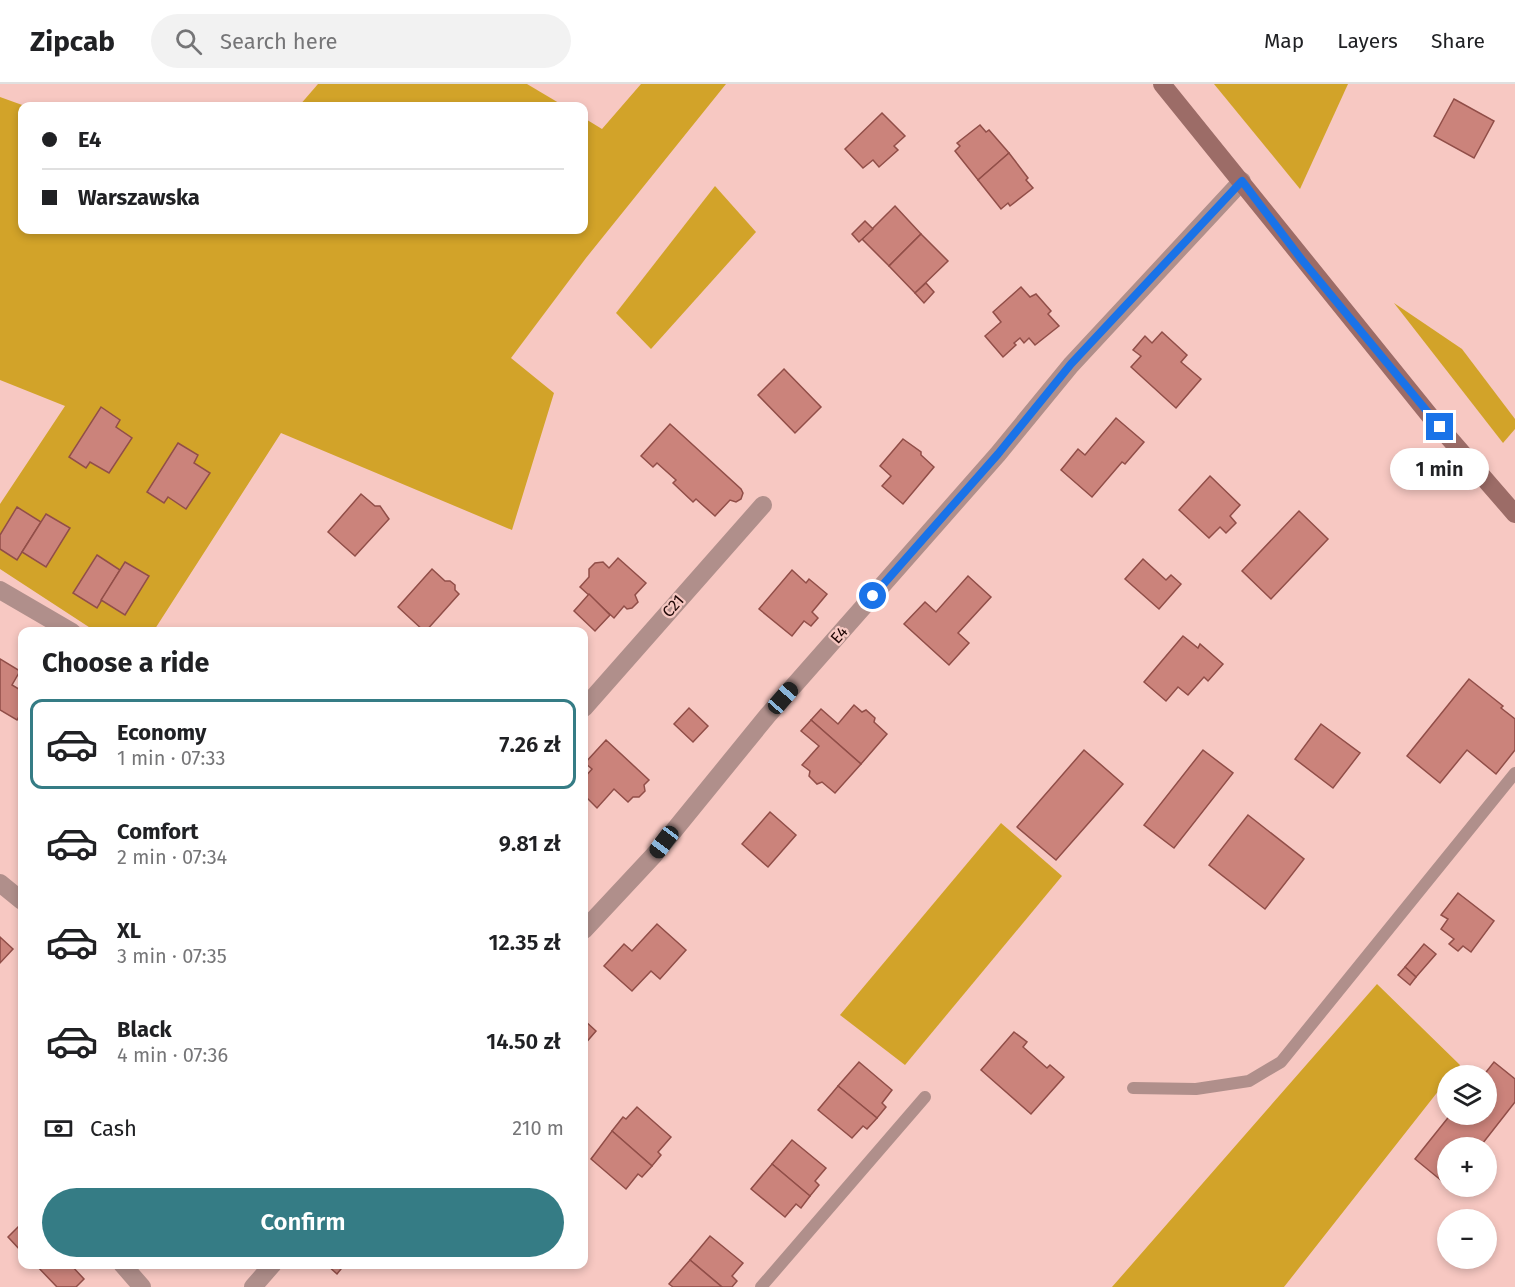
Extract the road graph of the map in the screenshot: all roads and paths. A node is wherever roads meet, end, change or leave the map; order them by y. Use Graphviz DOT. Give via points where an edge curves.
graph roads {
  1 [pos="1162,84"];
  2 [pos="1242,181"];
  3 [pos="763,505"];
  4 [pos="1515,514"];
  5 [pos="0,590"];
  6 [pos="63,627"];
  7 [pos="588,703"];
  8 [pos="1515,773"];
  9 [pos="0,883"];
  10 [pos="18,898"];
  11 [pos="588,926"];
  12 [pos="1133,1088"];
  13 [pos="925,1097"];
  14 [pos="126,1269"];
  15 [pos="269,1269"];
  16 [pos="142,1287"];
  17 [pos="253,1287"];
  18 [pos="761,1287"];
  1 -- 2 [label="main road"];
  2 -- 4 [label="main road" via="1302,260"];
  2 -- 11 [label="street, E4" via="1071,364 990,463 768,715 654,855"];
  3 -- 7 [label="street, C21"];
  5 -- 6 [label="street"];
  8 -- 12 [label="lane" via="1281,1062 1249,1081 1196,1089"];
  9 -- 10 [label="street"];
  13 -- 18 [label="lane"];
  14 -- 16 [label="street"];
  15 -- 17 [label="street"];
}
